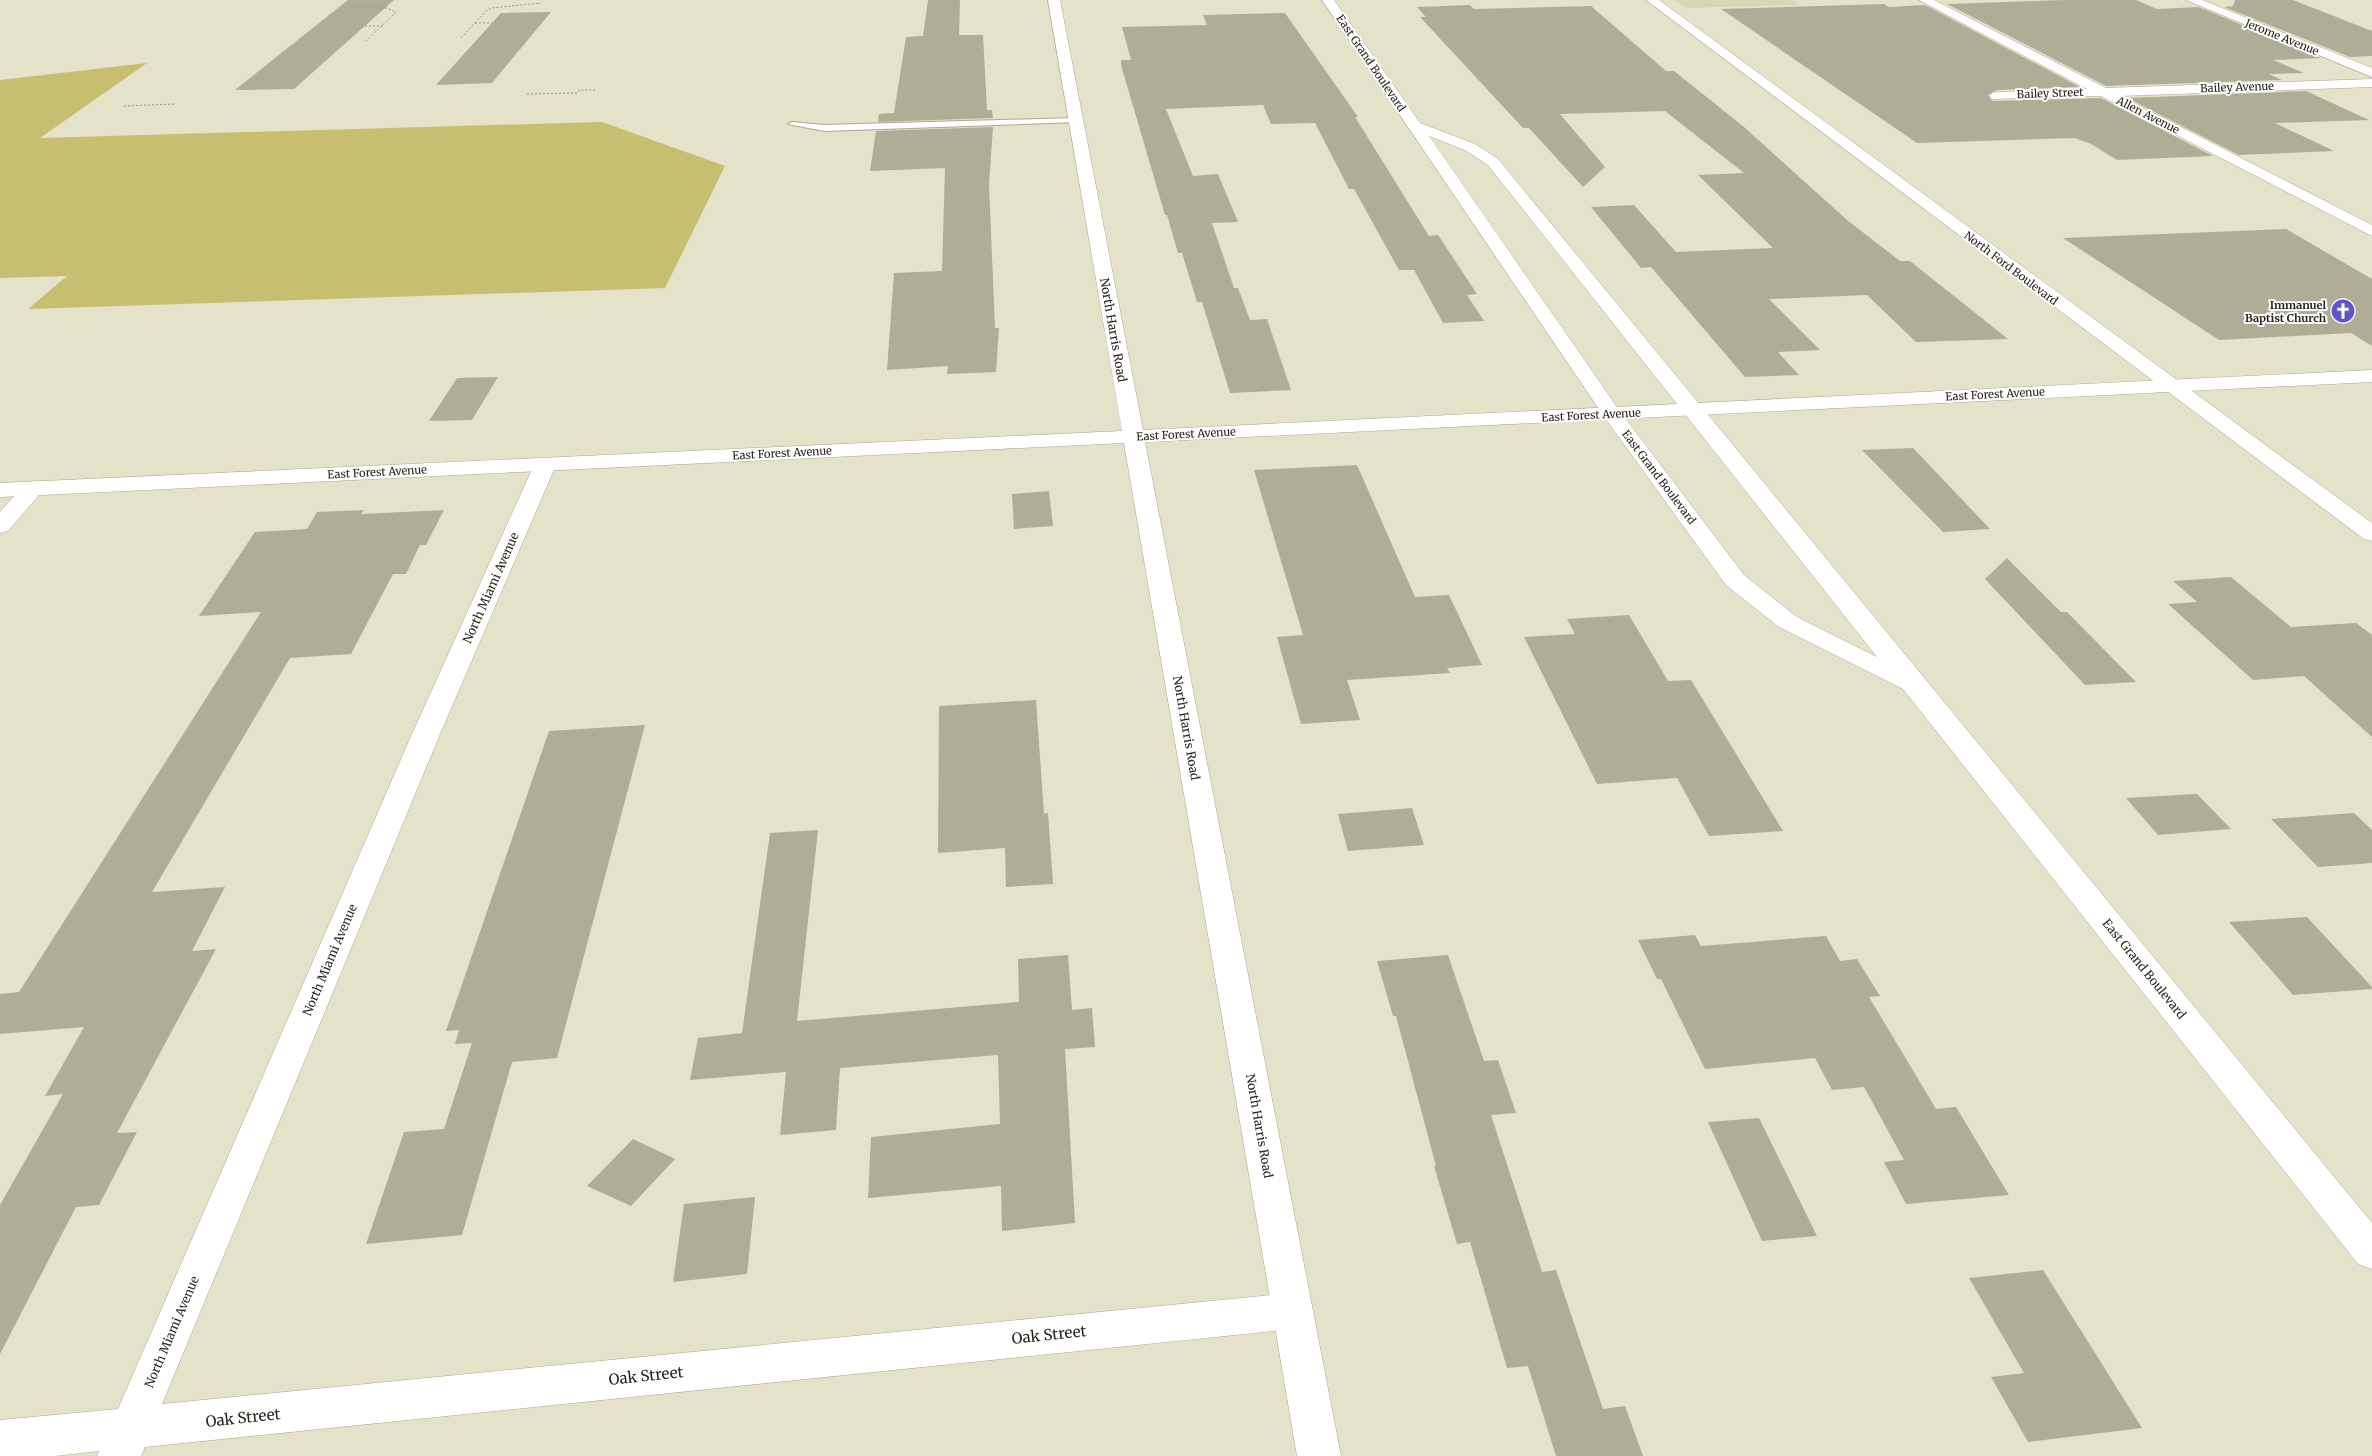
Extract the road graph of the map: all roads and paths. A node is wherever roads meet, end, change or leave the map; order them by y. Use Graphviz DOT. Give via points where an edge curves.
graph roads {
  1 [pos="1054,0"];
  2 [pos="1328,0"];
  3 [pos="1652,0"];
  4 [pos="1925,0"];
  5 [pos="2192,0"];
  6 [pos="541,3"];
  7 [pos="353,8"];
  8 [pos="475,23"];
  9 [pos="492,23"];
  10 [pos="365,26"];
  11 [pos="384,26"];
  12 [pos="460,38"];
  13 [pos="366,41"];
  14 [pos="2372,73"];
  15 [pos="2372,83"];
  16 [pos="595,90"];
  17 [pos="2102,91"];
  18 [pos="527,94"];
  19 [pos="1998,96"];
  20 [pos="176,104"];
  21 [pos="124,106"];
  22 [pos="1075,120"];
  23 [pos="792,124"];
  24 [pos="1414,126"];
  25 [pos="2372,231"];
  26 [pos="2372,376"];
  27 [pos="2169,385"];
  28 [pos="1694,410"];
  29 [pos="1612,414"];
  30 [pos="1133,436"];
  31 [pos="544,465"];
  32 [pos="34,488"];
  33 [pos="0,490"];
  34 [pos="0,526"];
  35 [pos="2372,534"];
  36 [pos="1915,686"];
  37 [pos="2372,1252"];
  38 [pos="1293,1311"];
  39 [pos="0,1441"];
  40 [pos="125,1443"];
  41 [pos="1319,1456"];
  1 -- 22 [label="street, North Harris Road"];
  2 -- 24 [label="street, East Grand Boulevard"];
  3 -- 27 [label="street, North Ford Boulevard"];
  4 -- 17 [label="street, Allen Avenue"];
  5 -- 14 [label="street, Jerome Avenue"];
  6 -- 8 [label="path" via="492,8"];
  7 -- 11 [label="path" via="395,10 396,14"];
  8 -- 9 [label="path"];
  8 -- 12 [label="path"];
  10 -- 11 [label="path"];
  11 -- 13 [label="path"];
  15 -- 17 [label="street, Bailey Avenue"];
  16 -- 18 [label="path"];
  17 -- 19 [label="street, Bailey Street"];
  17 -- 25 [label="street, Allen Avenue"];
  20 -- 21 [label="path"];
  22 -- 23 [label="lane" via="824,128"];
  22 -- 30 [label="street, North Harris Road"];
  24 -- 28 [label="street, East Grand Boulevard" via="1470,147 1493,162"];
  24 -- 29 [label="street, East Grand Boulevard"];
  26 -- 27 [label="street, East Forest Avenue"];
  27 -- 28 [label="street, East Forest Avenue"];
  27 -- 35 [label="street, North Ford Boulevard"];
  28 -- 29 [label="street, East Forest Avenue"];
  28 -- 36 [label="street, East Grand Boulevard"];
  29 -- 30 [label="street, East Forest Avenue"];
  29 -- 36 [label="street, East Grand Boulevard" via="1735,580 1788,622"];
  30 -- 31 [label="street, East Forest Avenue"];
  30 -- 38 [label="street, North Harris Road"];
  31 -- 32 [label="street, East Forest Avenue"];
  31 -- 40 [label="street, North Miami Avenue" via="426,734"];
  32 -- 33 [label="street, East Forest Avenue"];
  32 -- 34 [label="street"];
  36 -- 37 [label="street, East Grand Boulevard"];
  38 -- 40 [label="street, Oak Street"];
  38 -- 41 [label="street, North Harris Road"];
  39 -- 40 [label="street, Oak Street"];
}
